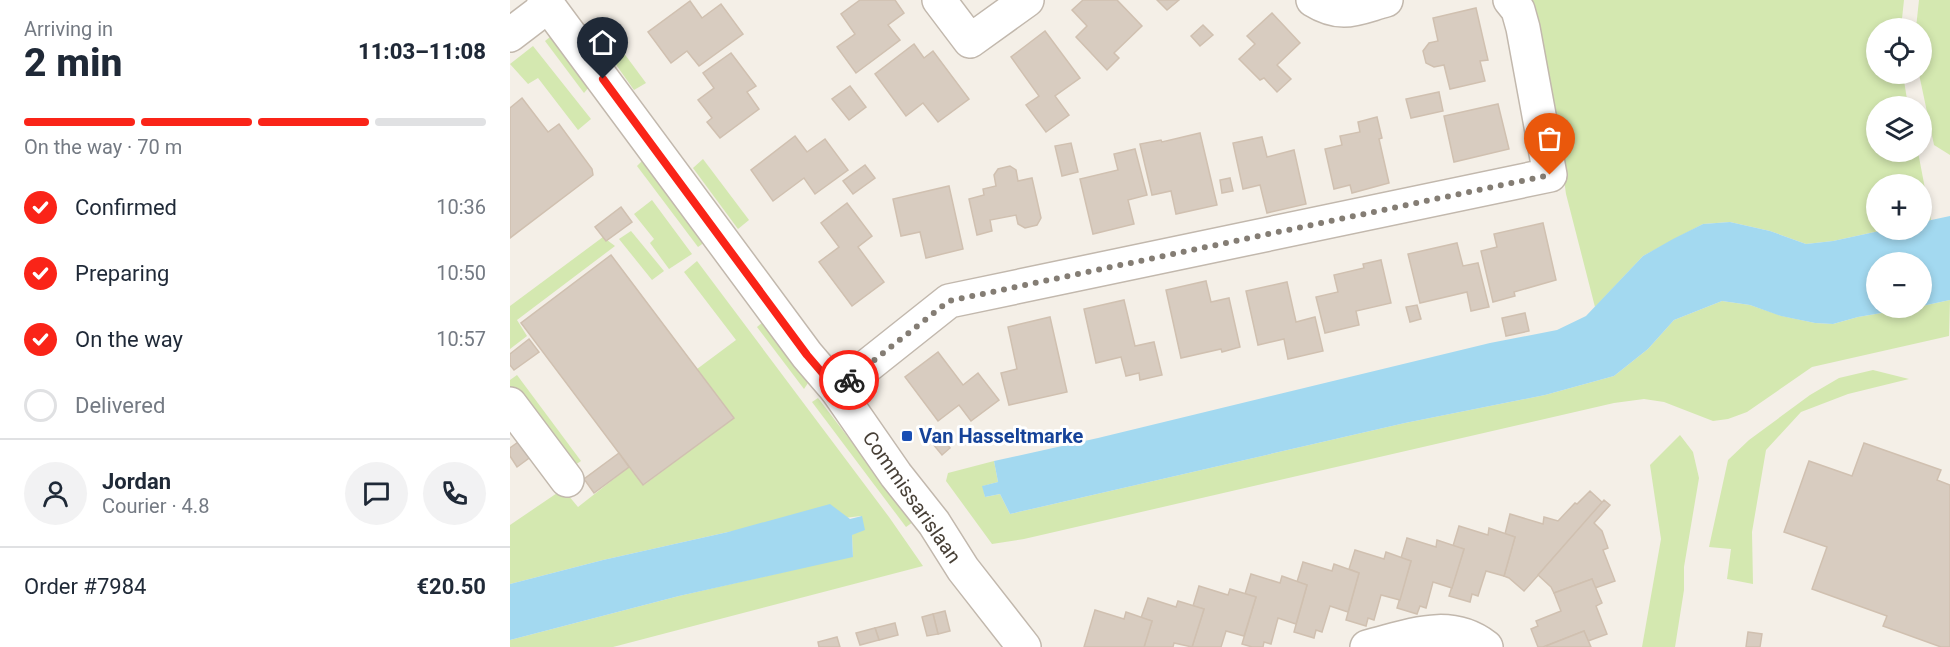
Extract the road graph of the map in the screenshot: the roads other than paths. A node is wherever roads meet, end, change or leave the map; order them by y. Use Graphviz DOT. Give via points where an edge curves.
graph roads {
  1 [pos="939,0"];
  2 [pos="1027,0"];
  3 [pos="1313,0"];
  4 [pos="1386,0"];
  5 [pos="1510,0"];
  6 [pos="546,3"];
  7 [pos="510,35"];
  8 [pos="837,390"];
  9 [pos="510,404"];
  10 [pos="567,480"];
  11 [pos="1024,647"];
  12 [pos="1367,647"];
  13 [pos="1486,647"];
  1 -- 2 [label="street" via="970,41"];
  3 -- 4 [label="street" via="1328,9 1345,11"];
  5 -- 8 [label="street" via="1518,10 1522,27 1550,175 949,301"];
  6 -- 7 [label="street"];
  6 -- 8 [label="street, Commissarislaan"];
  8 -- 11 [label="street, Commissarislaan" via="963,569"];
  9 -- 10 [label="street"];
  12 -- 13 [label="street" via="1437,630 1461,633"];
}
